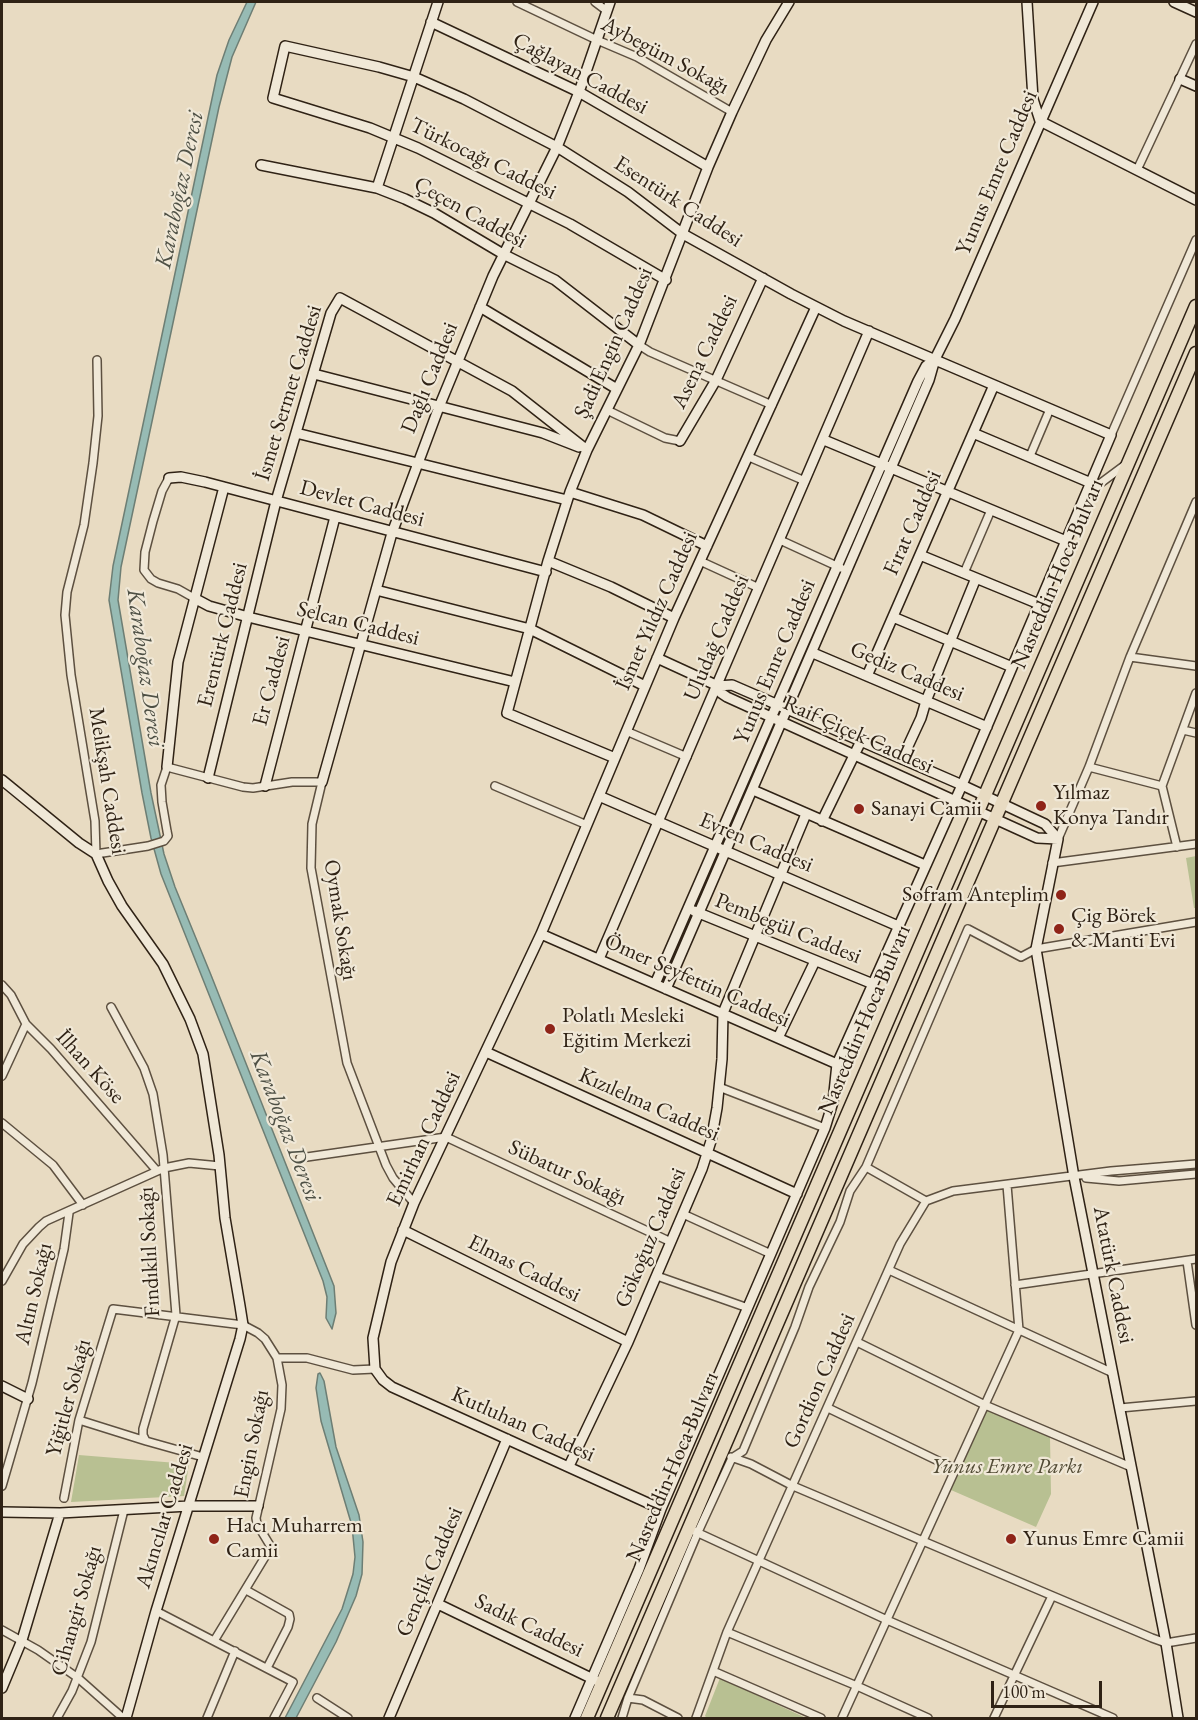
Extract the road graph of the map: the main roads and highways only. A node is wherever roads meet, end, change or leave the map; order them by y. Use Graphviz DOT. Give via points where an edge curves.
graph roads {
  1 [pos="1197,306"];
  2 [pos="1197,353"];
  3 [pos="587,1719"];
  4 [pos="606,1719"];
  1 -- 3 [label="highway, Nasreddin Hoca Bulvarı" via="598,1681"];
  2 -- 4 [label="highway, Nasreddin Hoca Bulvarı" via="727,1455"];
}
